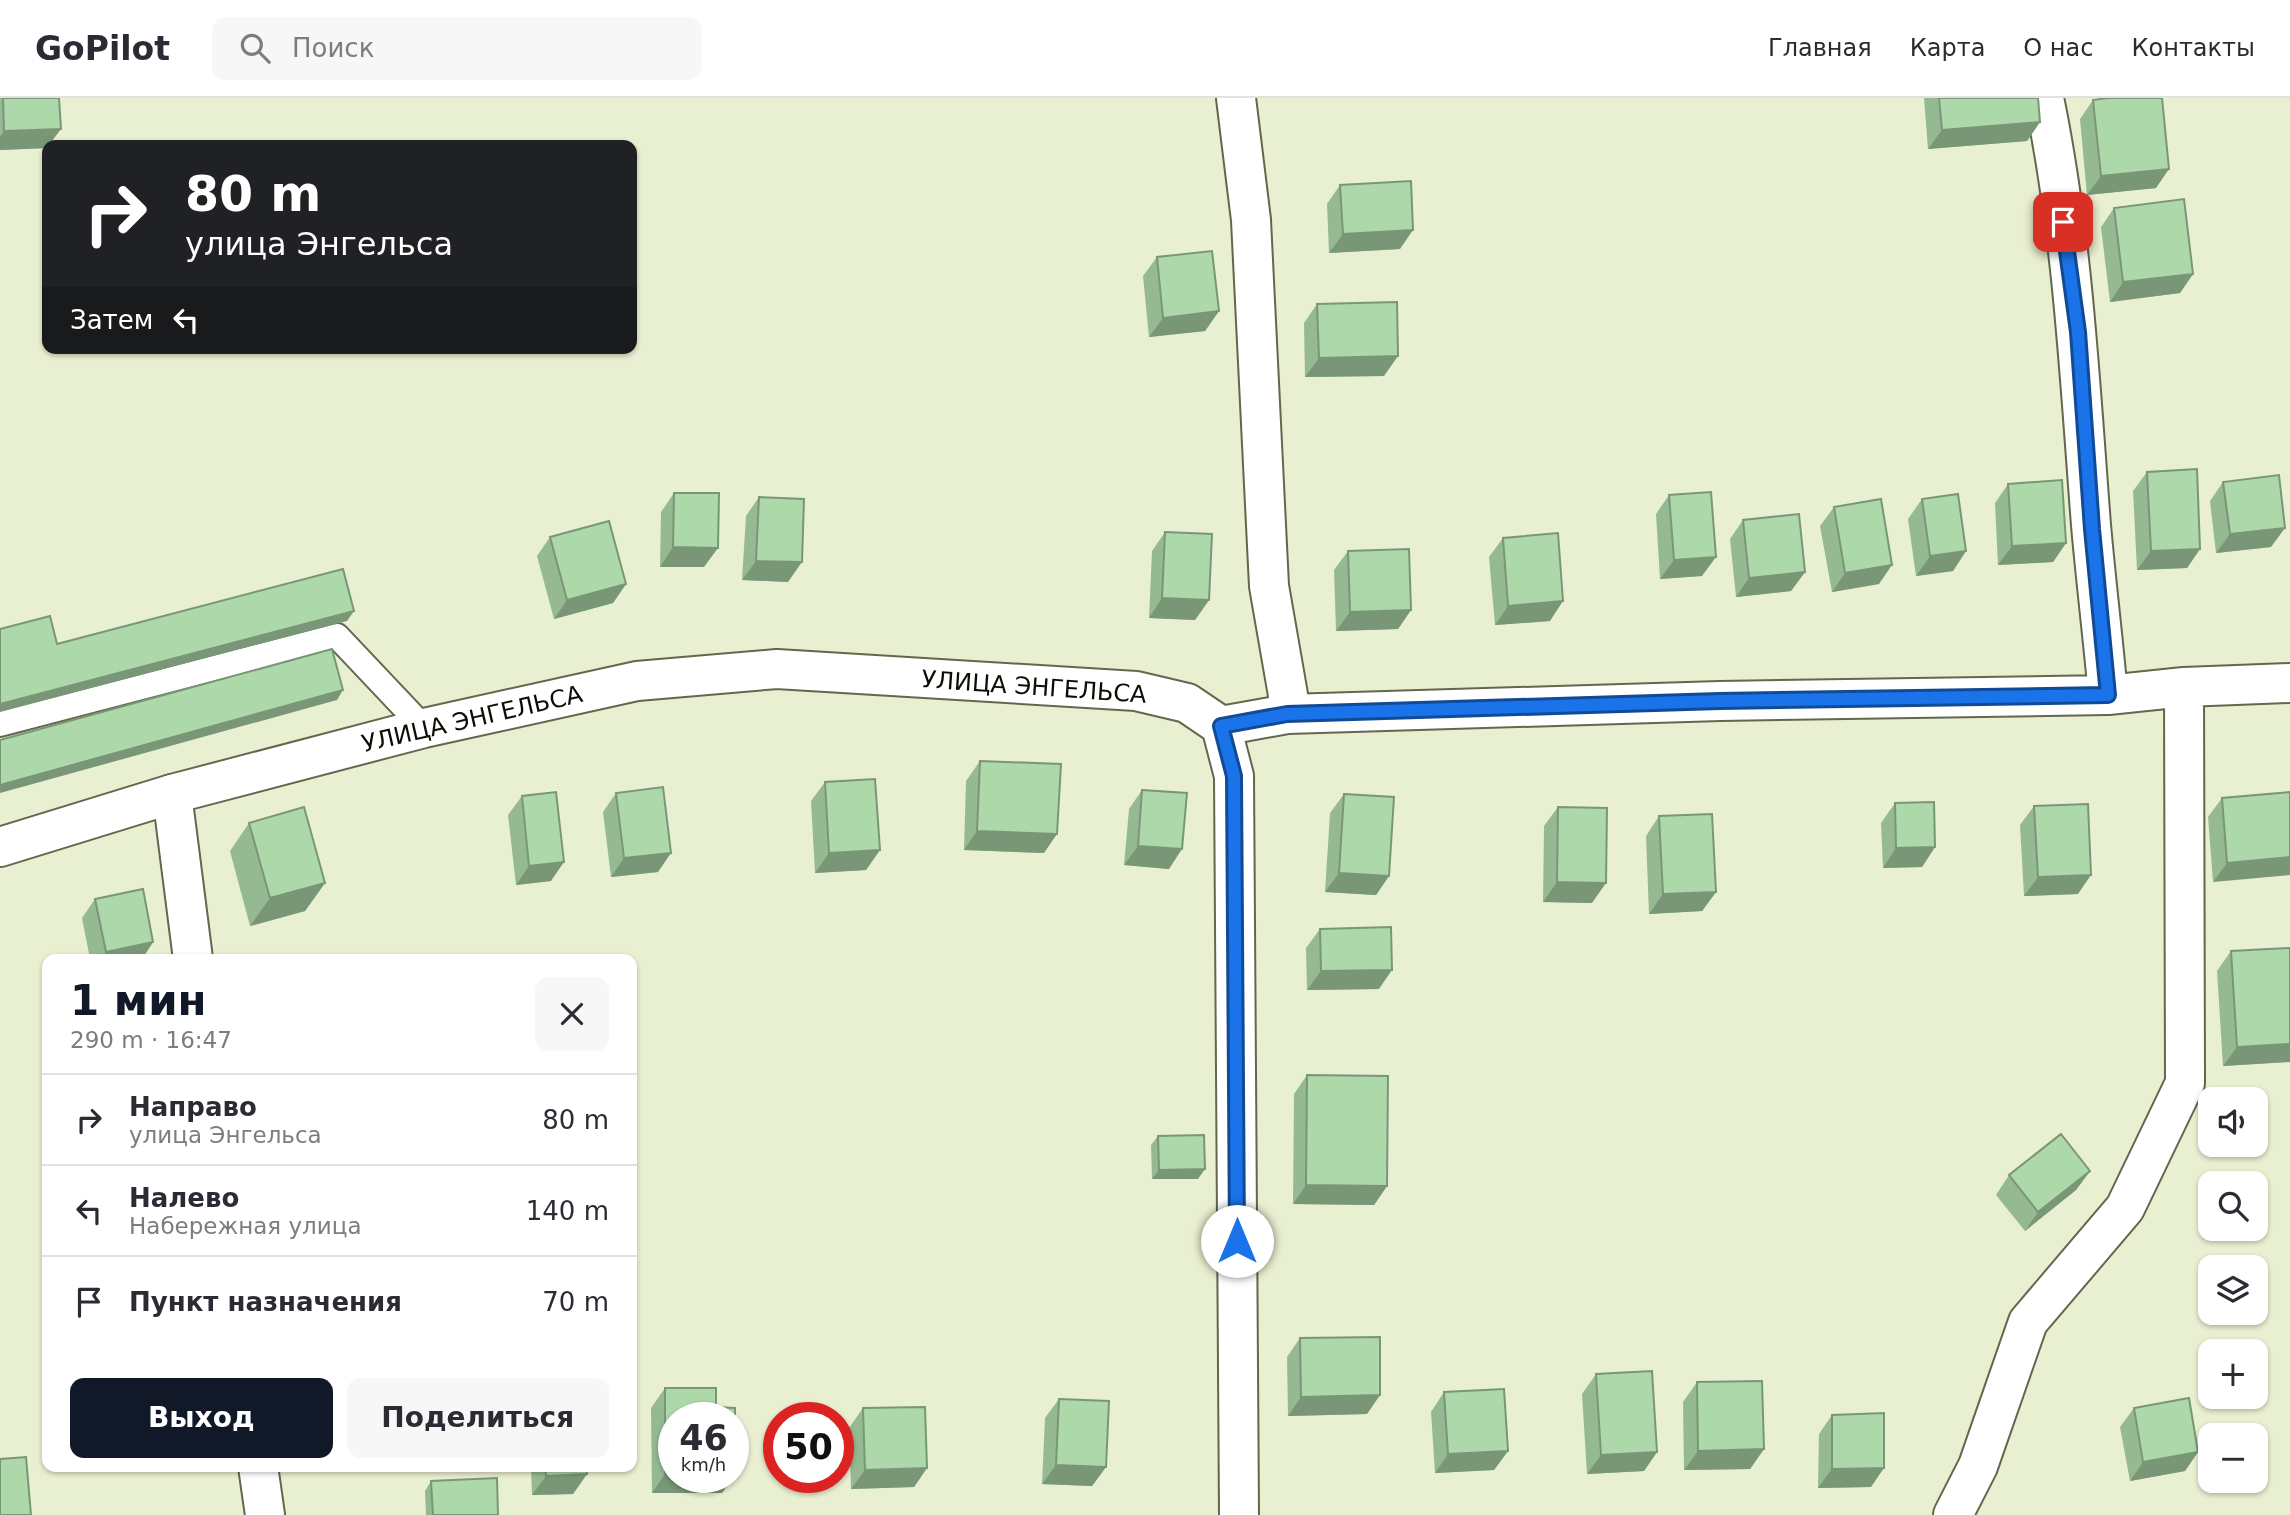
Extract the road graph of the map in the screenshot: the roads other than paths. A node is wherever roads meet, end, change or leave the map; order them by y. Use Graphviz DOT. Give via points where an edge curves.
graph roads {
  1 [pos="1236,98"];
  2 [pos="2044,98"];
  3 [pos="2290,683"];
  4 [pos="2184,687"];
  5 [pos="2108,695"];
  6 [pos="1287,714"];
  7 [pos="0,724"];
  8 [pos="1221,726"];
  9 [pos="424,728"];
  10 [pos="172,794"];
  11 [pos="0,847"];
  12 [pos="192,954"];
  13 [pos="259,1472"];
  14 [pos="265,1515"];
  15 [pos="1239,1515"];
  16 [pos="1953,1515"];
  1 -- 6 [label="street" via="1251,220 1269,586 1288,695"];
  2 -- 5 [label="street" via="2078,332"];
  3 -- 4 [label="street"];
  4 -- 5 [label="street"];
  4 -- 16 [label="street" via="2185,1083 2125,1209 2028,1322 1978,1466"];
  5 -- 6 [label="street"];
  6 -- 8 [label="street"];
  7 -- 9 [label="lane" via="337,636"];
  8 -- 9 [label="street, УЛИЦА ЭНГЕЛЬСА" via="1187,703 1136,691 777,669 637,681"];
  8 -- 15 [label="street" via="1234,776"];
  9 -- 10 [label="street, УЛИЦА ЭНГЕЛЬСА"];
  10 -- 11 [label="street, УЛИЦА ЭНГЕЛЬСА"];
  10 -- 12 [label="street"];
  13 -- 14 [label="street"];
}
